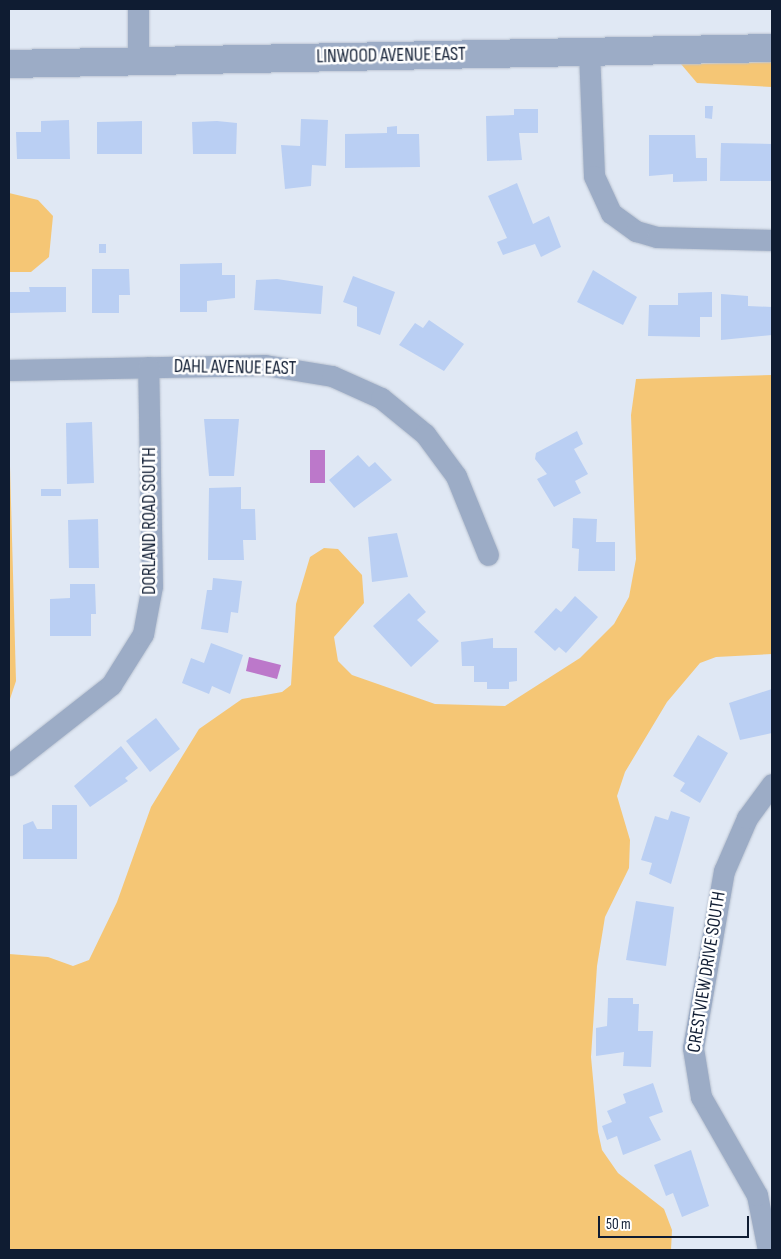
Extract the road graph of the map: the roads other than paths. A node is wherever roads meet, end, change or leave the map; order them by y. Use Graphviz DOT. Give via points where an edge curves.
graph roads {
  1 [pos="138,9"];
  2 [pos="772,48"];
  3 [pos="590,51"];
  4 [pos="138,62"];
  5 [pos="9,64"];
  6 [pos="772,240"];
  7 [pos="148,367"];
  8 [pos="9,370"];
  9 [pos="488,555"];
  10 [pos="9,765"];
  11 [pos="772,784"];
  12 [pos="769,1244"];
  1 -- 4 [label="street"];
  2 -- 3 [label="street, LINWOOD AVENUE EAST"];
  3 -- 4 [label="street, LINWOOD AVENUE EAST"];
  3 -- 6 [label="street" via="594,176 611,213 636,231 657,237"];
  4 -- 5 [label="street, LINWOOD AVENUE EAST"];
  7 -- 8 [label="street, DAHL AVENUE EAST"];
  7 -- 9 [label="street, DAHL AVENUE EAST" via="292,367 332,376 368,392 414,424 443,457 468,501"];
  7 -- 10 [label="street, DORLAND ROAD SOUTH" via="152,586 143,634 111,685"];
  11 -- 12 [label="street, CRESTVIEW DRIVE SOUTH" via="747,818 724,871 693,1048 701,1097 757,1195"];
}
